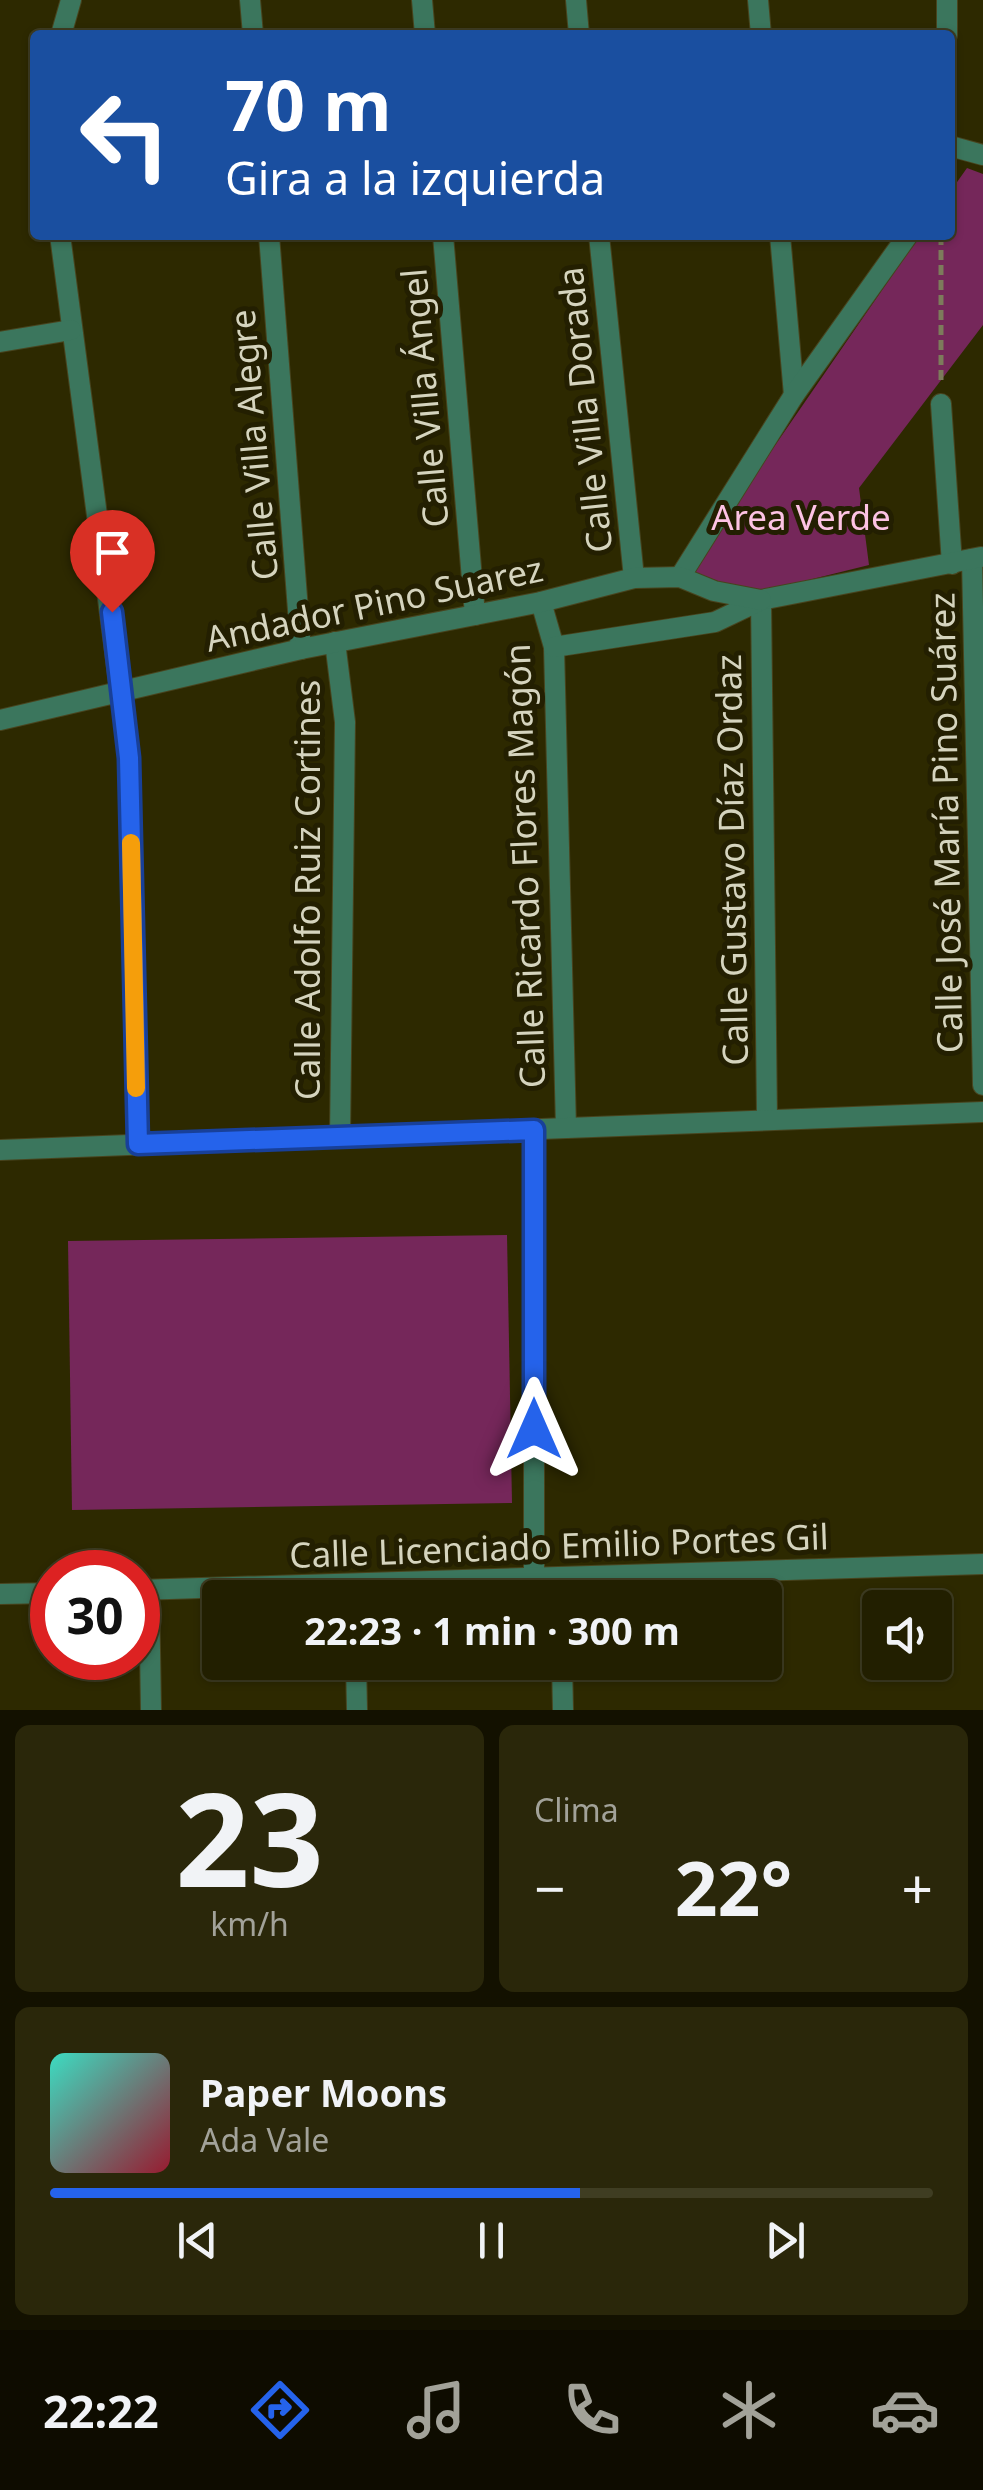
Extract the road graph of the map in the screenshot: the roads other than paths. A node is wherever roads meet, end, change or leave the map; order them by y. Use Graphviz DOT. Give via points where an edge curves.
graph roads {
  1 [pos="71,0"];
  2 [pos="250,0"];
  3 [pos="422,0"];
  4 [pos="576,0"];
  5 [pos="758,0"];
  6 [pos="947,0"];
  7 [pos="62,30"];
  8 [pos="253,30"];
  9 [pos="425,30"];
  10 [pos="579,30"];
  11 [pos="761,30"];
  12 [pos="947,30"];
  13 [pos="955,147"];
  14 [pos="983,155"];
  15 [pos="61,240"];
  16 [pos="269,240"];
  17 [pos="443,240"];
  18 [pos="600,240"];
  19 [pos="780,240"];
  20 [pos="904,240"];
  21 [pos="71,330"];
  22 [pos="0,342"];
  23 [pos="794,394"];
  24 [pos="941,404"];
  25 [pos="969,560"];
  26 [pos="680,577"];
  27 [pos="634,578"];
  28 [pos="761,600"];
  29 [pos="541,602"];
  30 [pos="475,616"];
  31 [pos="335,642"];
  32 [pos="554,647"];
  33 [pos="302,649"];
  34 [pos="120,694"];
  35 [pos="0,720"];
  36 [pos="983,1085"];
  37 [pos="983,1112"];
  38 [pos="767,1119"];
  39 [pos="566,1128"];
  40 [pos="534,1130"];
  41 [pos="340,1136"];
  42 [pos="138,1144"];
  43 [pos="0,1150"];
  44 [pos="983,1564"];
  45 [pos="534,1578"];
  46 [pos="506,1580"];
  47 [pos="539,1580"];
  48 [pos="701,1580"];
  49 [pos="160,1590"];
  50 [pos="202,1590"];
  51 [pos="30,1593"];
  52 [pos="0,1594"];
  53 [pos="149,1680"];
  54 [pos="356,1680"];
  55 [pos="562,1680"];
  56 [pos="151,1710"];
  57 [pos="357,1710"];
  58 [pos="563,1710"];
  1 -- 7 [label="street"];
  2 -- 8 [label="street"];
  3 -- 9 [label="street"];
  4 -- 10 [label="street"];
  5 -- 11 [label="street"];
  6 -- 12 [label="street"];
  13 -- 14 [label="street"];
  15 -- 21 [label="street"];
  16 -- 33 [label="street, Calle Villa Alegre"];
  17 -- 30 [label="street, Calle Villa Ángel"];
  18 -- 27 [label="street, Calle Villa Dorada"];
  19 -- 23 [label="street"];
  20 -- 23 [label="street"];
  21 -- 22 [label="street"];
  21 -- 34 [label="street"];
  23 -- 26 [label="street"];
  24 -- 25 [label="street, Calle José María Pino Suárez"];
  25 -- 28 [label="street"];
  25 -- 36 [label="street, Calle José María Pino Suárez"];
  26 -- 27 [label="street, Andador Pino Suarez"];
  26 -- 28 [label="street, Andador Pino Suarez" via="714,592"];
  27 -- 29 [label="street, Andador Pino Suarez"];
  28 -- 32 [label="street" via="714,622"];
  28 -- 38 [label="street, Calle Gustavo Díaz Ordaz"];
  29 -- 30 [label="street, Andador Pino Suarez"];
  29 -- 32 [label="street, Calle Ricardo Flores Magón"];
  30 -- 31 [label="street, Andador Pino Suarez"];
  31 -- 33 [label="street, Andador Pino Suarez"];
  31 -- 41 [label="street, Calle Adolfo Ruiz Cortines" via="345,722"];
  32 -- 39 [label="street, Calle Ricardo Flores Magón"];
  33 -- 34 [label="street, Andador Pino Suarez"];
  34 -- 35 [label="street, Andador Pino Suarez"];
  34 -- 42 [label="street" via="129,758"];
  37 -- 38 [label="street"];
  38 -- 39 [label="street"];
  39 -- 40 [label="street"];
  40 -- 41 [label="street"];
  40 -- 45 [label="street, Calle Ricardo Flores Magón"];
  41 -- 42 [label="street"];
  42 -- 43 [label="street"];
  44 -- 48 [label="street, Calle Licenciado Emilio Portes Gil"];
  45 -- 46 [label="street, Calle Licenciado Emilio Portes Gil"];
  45 -- 47 [label="street, Calle Licenciado Emilio Portes Gil"];
  49 -- 50 [label="street, Calle Licenciado Emilio Portes Gil"];
  51 -- 52 [label="street"];
  53 -- 56 [label="street"];
  54 -- 57 [label="street"];
  55 -- 58 [label="street"];
}
